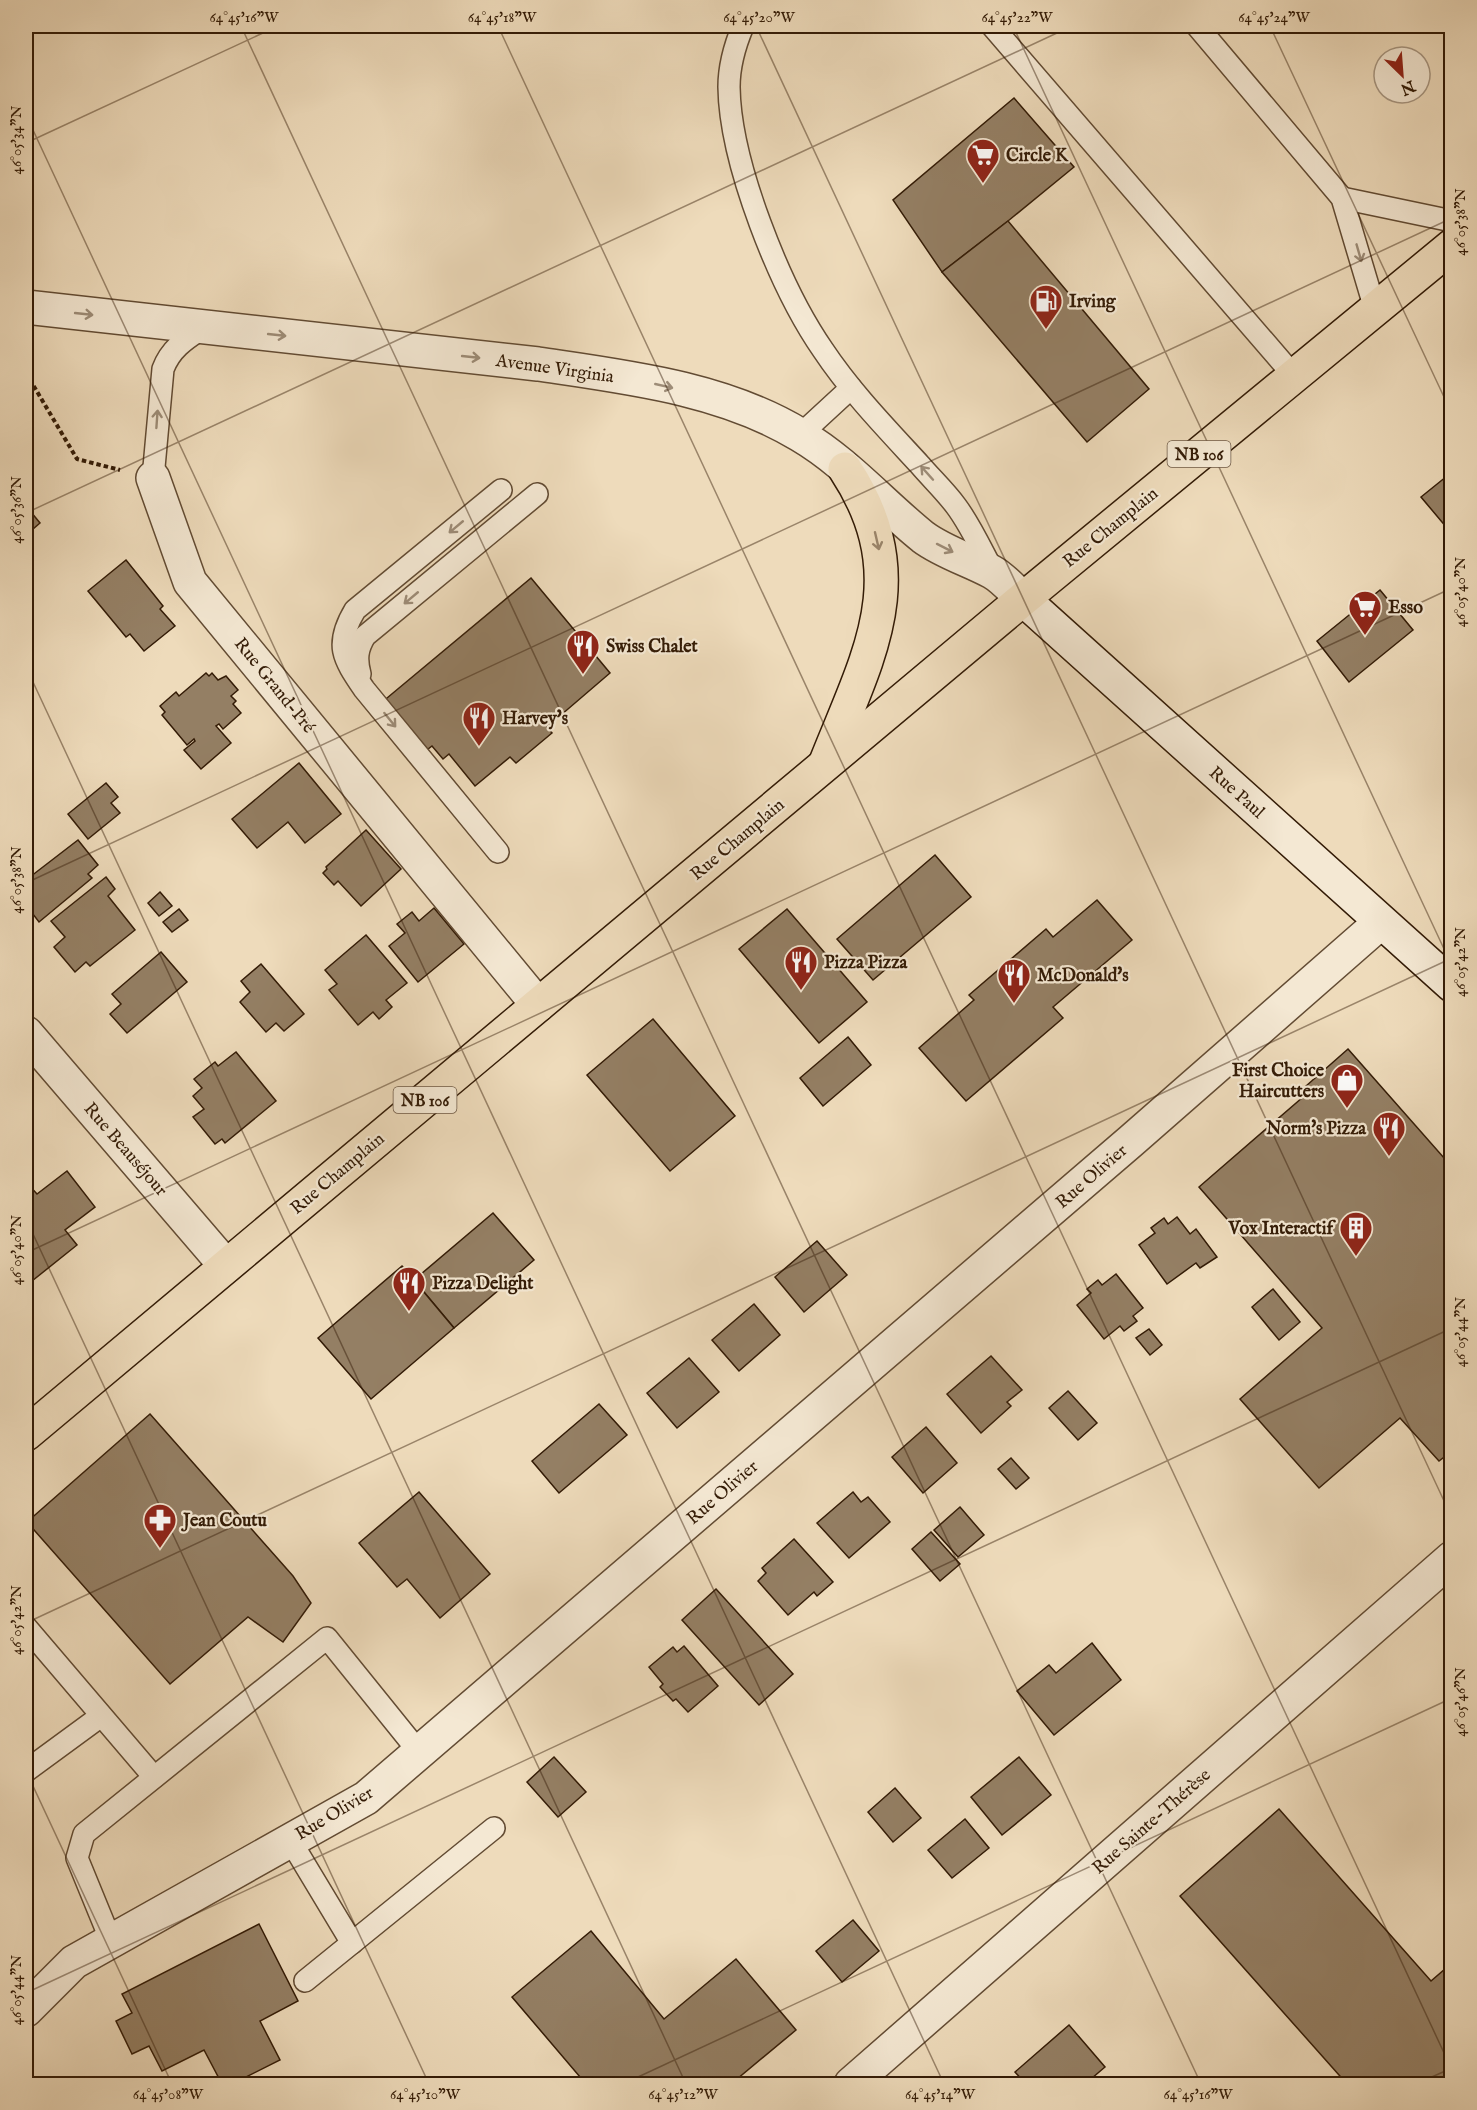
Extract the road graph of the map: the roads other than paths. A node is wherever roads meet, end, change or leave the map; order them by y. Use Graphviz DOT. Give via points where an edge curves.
graph roads {
  1 [pos="743,26"];
  2 [pos="992,26"];
  3 [pos="1197,26"];
  4 [pos="1342,198"];
  5 [pos="1452,220"];
  6 [pos="1452,246"];
  7 [pos="26,307"];
  8 [pos="1375,309"];
  9 [pos="204,327"];
  10 [pos="1294,376"];
  11 [pos="851,388"];
  12 [pos="800,435"];
  13 [pos="845,469"];
  14 [pos="153,478"];
  15 [pos="501,490"];
  16 [pos="537,494"];
  17 [pos="995,573"];
  18 [pos="1023,599"];
  19 [pos="364,689"];
  20 [pos="825,766"];
  21 [pos="498,852"];
  22 [pos="1381,922"];
  23 [pos="1452,985"];
  24 [pos="538,1005"];
  25 [pos="26,1033"];
  26 [pos="226,1266"];
  27 [pos="26,1434"];
  28 [pos="1452,1558"];
  29 [pos="26,1627"];
  30 [pos="101,1716"];
  31 [pos="419,1752"];
  32 [pos="26,1771"];
  33 [pos="154,1777"];
  34 [pos="494,1827"];
  35 [pos="290,1840"];
  36 [pos="111,1941"];
  37 [pos="352,1943"];
  38 [pos="305,1981"];
  39 [pos="26,2010"];
  40 [pos="851,2085"];
  1 -- 11 [label="lane" via="733,49 729,86 751,194 800,311"];
  2 -- 10 [label="lane"];
  3 -- 4 [label="lane"];
  4 -- 5 [label="lane"];
  4 -- 8 [label="lane, one-way"];
  6 -- 8 [label="main road, Rue Champlain / NB 106"];
  7 -- 9 [label="street, Avenue Virginia, one-way"];
  8 -- 10 [label="main road, Rue Champlain / NB 106"];
  9 -- 12 [label="street, Avenue Virginia, one-way" via="597,373 705,396 762,415"];
  14 -- 9 [label="lane, Rue Grand-Pré, one-way" via="163,369 175,348"];
  10 -- 18 [label="main road, Rue Champlain / NB 106"];
  11 -- 12 [label="lane"];
  17 -- 11 [label="lane, one-way" via="956,506"];
  12 -- 13 [label="street, Avenue Virginia"];
  13 -- 17 [label="street, Avenue Virginia, one-way" via="925,538"];
  13 -- 20 [label="main road, one-way" via="861,493 876,538 881,560 880,609 874,640"];
  14 -- 24 [label="street, Rue Grand-Pré" via="190,582"];
  15 -- 19 [label="lane, one-way" via="355,610 345,627 343,646 350,668"];
  16 -- 19 [label="lane, one-way" via="365,636 357,657"];
  17 -- 18 [label="street, Avenue Virginia"];
  18 -- 20 [label="main road, Rue Champlain / NB 106"];
  18 -- 22 [label="street, Rue Paul"];
  19 -- 21 [label="lane, one-way"];
  20 -- 24 [label="main road, Rue Champlain / NB 106"];
  22 -- 23 [label="street, Rue Paul"];
  22 -- 31 [label="street, Rue Olivier"];
  24 -- 26 [label="main road, Rue Champlain / NB 106"];
  25 -- 26 [label="street, Rue Beauséjour"];
  26 -- 27 [label="main road, Rue Champlain / NB 106"];
  28 -- 40 [label="street, Rue Sainte-Thérèse"];
  29 -- 30 [label="lane"];
  30 -- 32 [label="lane"];
  30 -- 33 [label="lane"];
  31 -- 33 [label="lane" via="327,1638"];
  31 -- 35 [label="street, Rue Olivier" via="366,1798"];
  33 -- 36 [label="lane" via="84,1834 77,1858"];
  34 -- 37 [label="lane"];
  35 -- 36 [label="street, Rue Olivier"];
  35 -- 37 [label="lane"];
  36 -- 39 [label="street, Rue Olivier" via="74,1962"];
  37 -- 38 [label="lane"];
}
